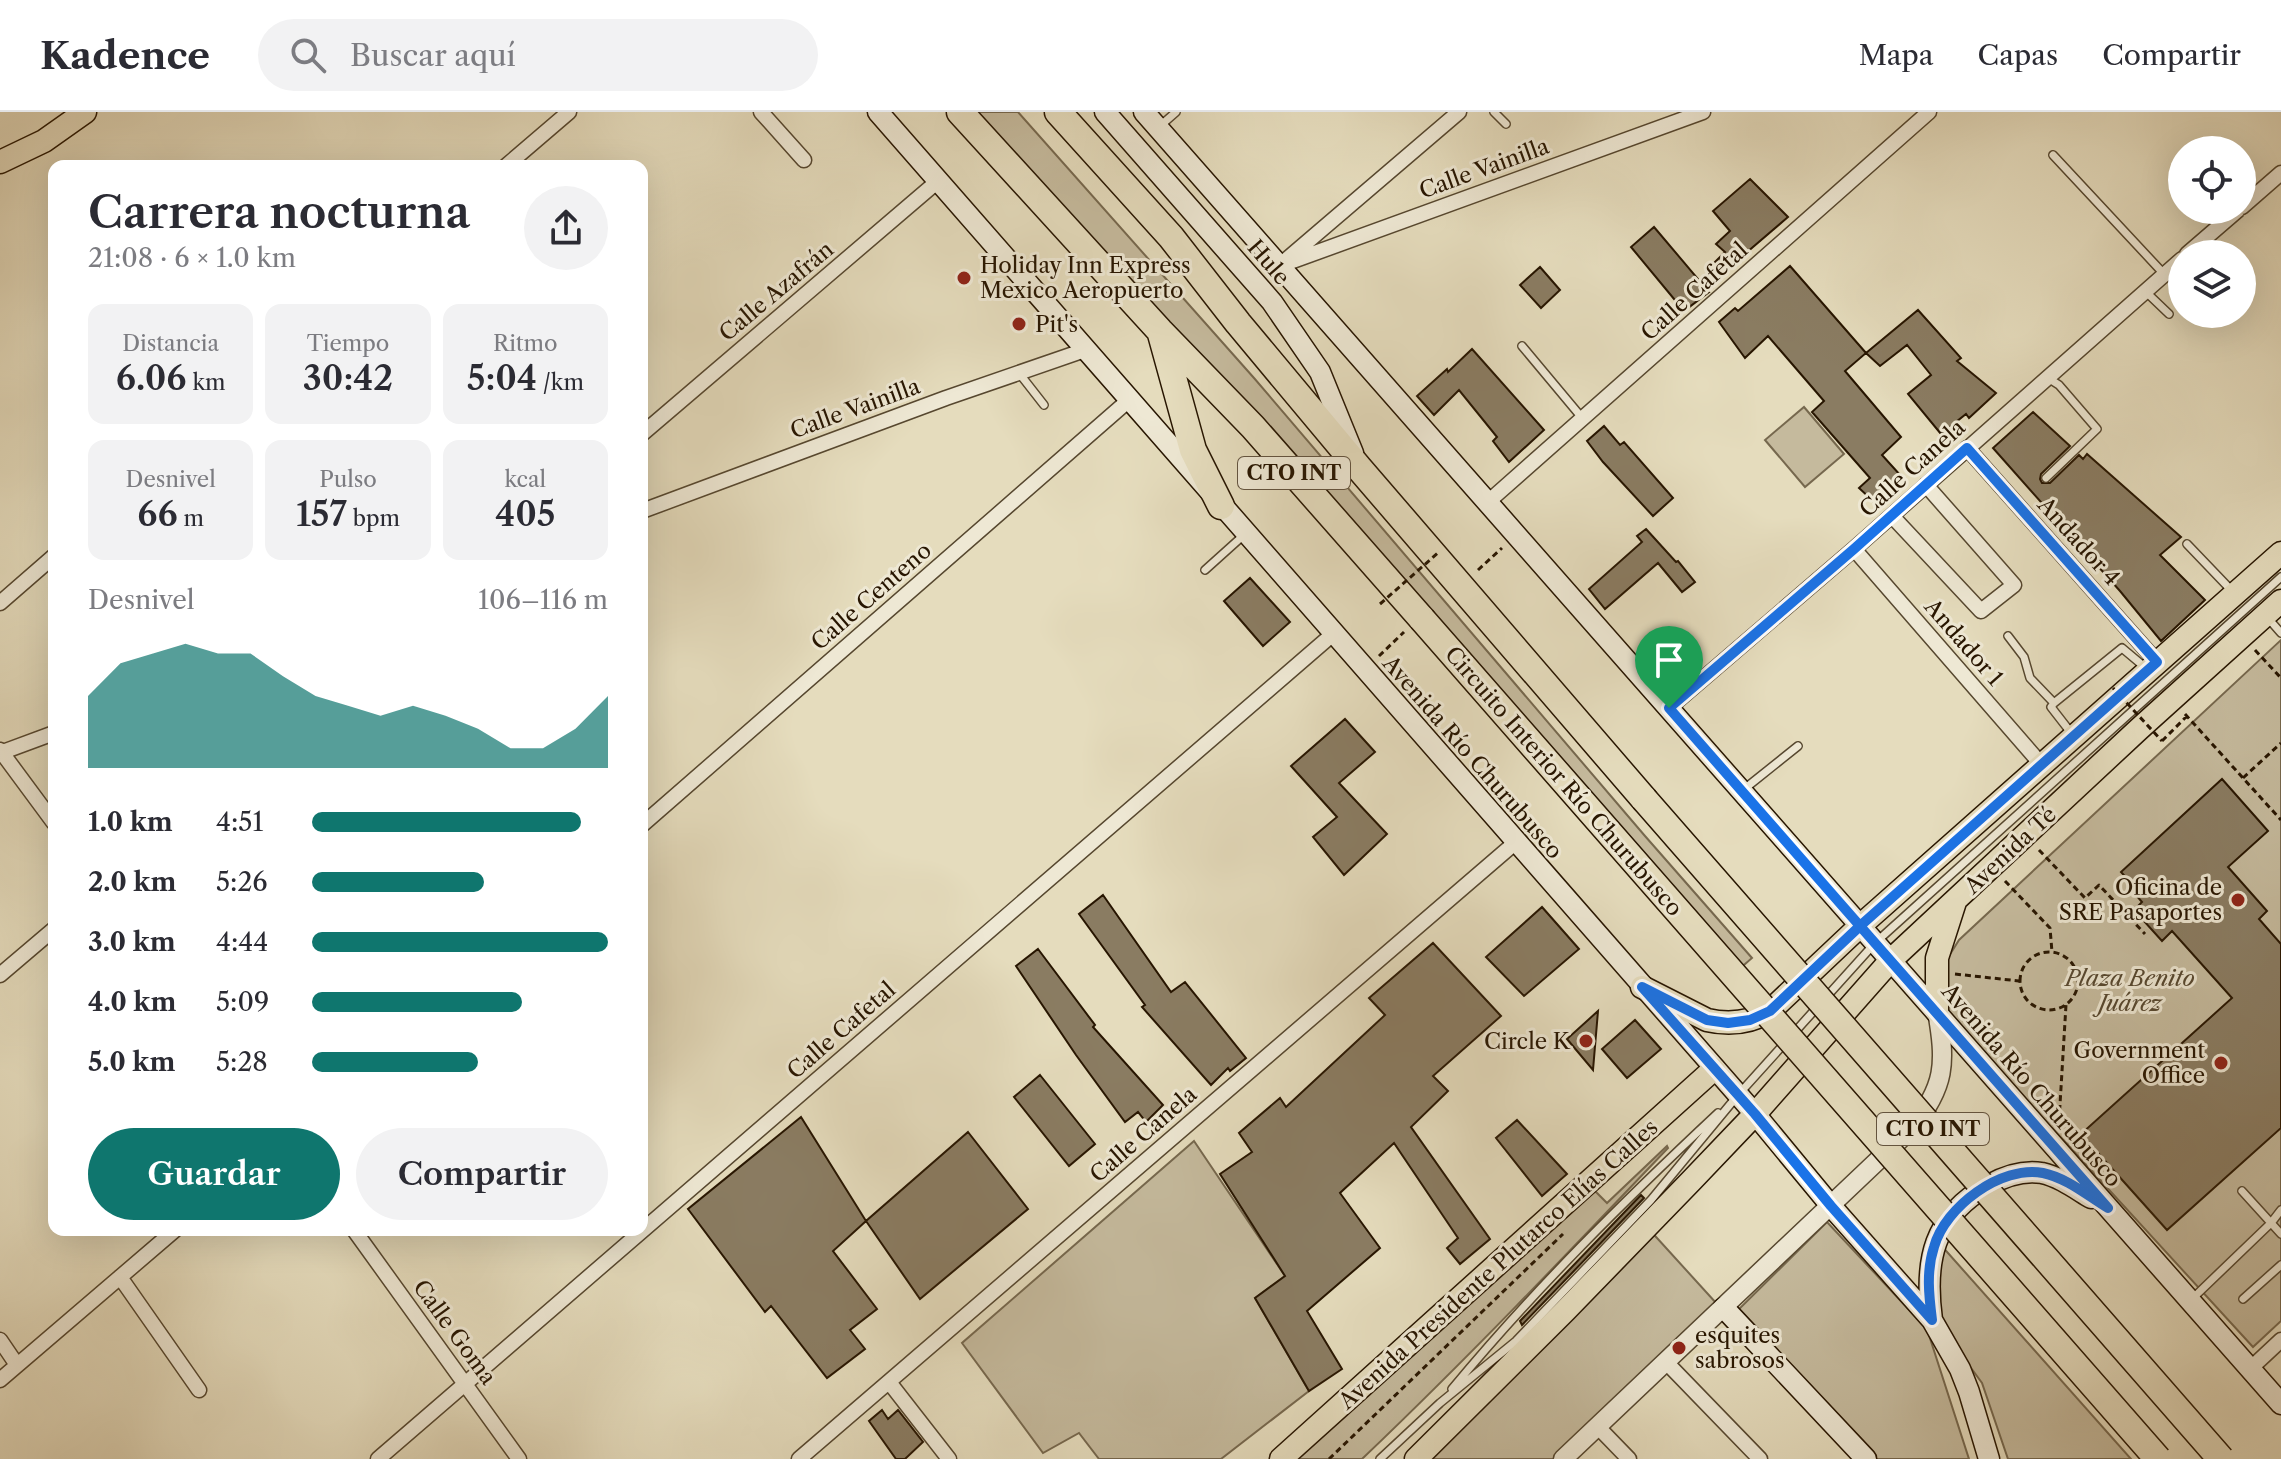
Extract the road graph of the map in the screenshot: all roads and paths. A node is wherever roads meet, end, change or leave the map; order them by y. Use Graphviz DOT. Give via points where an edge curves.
graph roads {
  1 [pos="85,112"];
  2 [pos="569,112"];
  3 [pos="761,112"];
  4 [pos="878,112"];
  5 [pos="960,112"];
  6 [pos="1058,112"];
  7 [pos="1105,112"];
  8 [pos="1176,112"];
  9 [pos="1459,112"];
  10 [pos="1494,112"];
  11 [pos="1703,112"];
  12 [pos="1929,112"];
  13 [pos="1151,120"];
  14 [pos="1506,124"];
  15 [pos="2053,155"];
  16 [pos="513,160"];
  17 [pos="804,160"];
  18 [pos="0,162"];
  19 [pos="2281,173"];
  20 [pos="938,181"];
  21 [pos="2256,194"];
  22 [pos="2222,224"];
  23 [pos="2203,240"];
  24 [pos="1279,266"];
  25 [pos="2168,271"];
  26 [pos="2164,274"];
  27 [pos="2146,292"];
  28 [pos="2168,313"];
  29 [pos="1160,331"];
  30 [pos="1522,346"];
  31 [pos="1085,350"];
  32 [pos="1019,373"];
  33 [pos="2048,378"];
  34 [pos="1129,400"];
  35 [pos="1044,405"];
  36 [pos="1583,419"];
  37 [pos="648,429"];
  38 [pos="1967,448"];
  39 [pos="1359,468"];
  40 [pos="2046,478"];
  41 [pos="1926,485"];
  42 [pos="1488,502"];
  43 [pos="1221,506"];
  44 [pos="648,509"];
  45 [pos="1892,516"];
  46 [pos="1246,534"];
  47 [pos="1517,535"];
  48 [pos="2187,544"];
  49 [pos="1854,549"];
  50 [pos="1439,552"];
  51 [pos="2281,553"];
  52 [pos="48,561"];
  53 [pos="1205,570"];
  54 [pos="1476,572"];
  55 [pos="2277,590"];
  56 [pos="2234,594"];
  57 [pos="0,603"];
  58 [pos="1380,604"];
  59 [pos="1414,626"];
  60 [pos="2281,633"];
  61 [pos="1333,634"];
  62 [pos="2008,636"];
  63 [pos="2241,636"];
  64 [pos="2153,666"];
  65 [pos="1364,669"];
  66 [pos="2281,678"];
  67 [pos="2113,688"];
  68 [pos="2054,703"];
  69 [pos="1669,708"];
  70 [pos="48,735"];
  71 [pos="2074,736"];
  72 [pos="2281,743"];
  73 [pos="1798,746"];
  74 [pos="1,752"];
  75 [pos="2041,764"];
  76 [pos="2243,778"];
  77 [pos="1742,791"];
  78 [pos="48,815"];
  79 [pos="648,820"];
  80 [pos="2281,820"];
  81 [pos="2025,836"];
  82 [pos="1516,842"];
  83 [pos="1992,866"];
  84 [pos="1955,901"];
  85 [pos="1860,926"];
  86 [pos="48,934"];
  87 [pos="2145,934"];
  88 [pos="1875,943"];
  89 [pos="2052,952"];
  90 [pos="1891,960"];
  91 [pos="1935,972"];
  92 [pos="0,975"];
  93 [pos="2019,981"];
  94 [pos="1642,987"];
  95 [pos="2066,1005"];
  96 [pos="1937,1011"];
  97 [pos="1714,1069"];
  98 [pos="1738,1095"];
  99 [pos="1755,1114"];
  100 [pos="2057,1150"];
  101 [pos="2242,1191"];
  102 [pos="1831,1206"];
  103 [pos="2108,1208"];
  104 [pos="2281,1210"];
  105 [pos="2271,1223"];
  106 [pos="648,1226"];
  107 [pos="1563,1234"];
  108 [pos="2281,1234"];
  109 [pos="168,1236"];
  110 [pos="358,1236"];
  111 [pos="636,1236"];
  112 [pos="2281,1265"];
  113 [pos="120,1277"];
  114 [pos="2243,1299"];
  115 [pos="2190,1301"];
  116 [pos="1724,1308"];
  117 [pos="1932,1320"];
  118 [pos="0,1340"];
  119 [pos="2281,1340"];
  120 [pos="1666,1362"];
  121 [pos="17,1365"];
  122 [pos="2250,1369"];
  123 [pos="0,1380"];
  124 [pos="889,1382"];
  125 [pos="465,1384"];
  126 [pos="199,1390"];
  127 [pos="1440,1403"];
  128 [pos="2281,1404"];
  129 [pos="1597,1426"];
  130 [pos="814,1446"];
  131 [pos="378,1459"];
  132 [pos="519,1459"];
  133 [pos="799,1459"];
  134 [pos="823,1459"];
  135 [pos="949,1459"];
  136 [pos="1281,1459"];
  137 [pos="1329,1459"];
  138 [pos="1380,1459"];
  139 [pos="1416,1459"];
  140 [pos="1563,1459"];
  141 [pos="1629,1459"];
  142 [pos="1760,1459"];
  143 [pos="1866,1459"];
  144 [pos="1989,1459"];
  145 [pos="2158,1459"];
  146 [pos="2221,1459"];
  1 -- 18 [label="main road" via="44,141"];
  2 -- 16 [label="street"];
  3 -- 17 [label="street"];
  4 -- 20 [label="main road, Avenida Río Churubusco / CTO INT"];
  5 -- 29 [label="highway, Circuito Interior Río Churubusco / CTO INT"];
  6 -- 39 [label="highway, CTO INT" via="1171,237"];
  7 -- 39 [label="main road, Hule / CTO INT" via="1272,302 1320,372"];
  8 -- 13 [label="lane"];
  9 -- 24 [label="street"];
  10 -- 14 [label="lane"];
  11 -- 24 [label="street, Calle Vainilla"];
  12 -- 36 [label="street, Calle Cafetal"];
  13 -- 24 [label="main road, Avenida Río Churubusco / CTO INT"];
  15 -- 26 [label="lane"];
  19 -- 21 [label="street"];
  20 -- 31 [label="main road, Avenida Río Churubusco / CTO INT"];
  20 -- 37 [label="street, Calle Azafrán"];
  22 -- 23 [label="street"];
  24 -- 42 [label="main road, Avenida Río Churubusco / CTO INT"];
  25 -- 26 [label="street, Calle Canela"];
  26 -- 27 [label="street, Calle Canela"];
  27 -- 28 [label="lane"];
  27 -- 33 [label="street, Calle Canela"];
  29 -- 43 [label="highway" via="1193,450"];
  29 -- 59 [label="highway, Circuito Interior Río Churubusco / CTO INT" via="1253,427"];
  30 -- 36 [label="lane"];
  31 -- 32 [label="street, Calle Vainilla"];
  31 -- 34 [label="main road, Avenida Río Churubusco / CTO INT"];
  32 -- 35 [label="lane"];
  32 -- 44 [label="street, Calle Vainilla"];
  33 -- 38 [label="street, Calle Canela"];
  33 -- 40 [label="lane" via="2097,429"];
  34 -- 43 [label="main road, Avenida Río Churubusco / CTO INT"];
  34 -- 79 [label="street, Calle Centeno"];
  36 -- 42 [label="street, Calle Cafetal"];
  38 -- 41 [label="street, Calle Canela"];
  38 -- 64 [label="street, Andador 4"];
  39 -- 146 [label="highway, CTO INT, bridge"];
  41 -- 45 [label="street, Calle Canela"];
  41 -- 45 [label="street" via="2014,585 1981,611"];
  42 -- 47 [label="main road, Avenida Río Churubusco / CTO INT"];
  43 -- 46 [label="main road, Avenida Río Churubusco / CTO INT"];
  45 -- 49 [label="street, Calle Canela"];
  46 -- 53 [label="lane"];
  46 -- 61 [label="main road, Avenida Río Churubusco / CTO INT"];
  47 -- 54 [label="path"];
  47 -- 69 [label="main road, Avenida Río Churubusco / CTO INT"];
  48 -- 56 [label="lane"];
  49 -- 69 [label="street, Calle Canela"];
  49 -- 75 [label="street, Andador 1"];
  50 -- 58 [label="path, bridge"];
  51 -- 56 [label="main road, Avenida Té"];
  52 -- 57 [label="street"];
  55 -- 60 [label="lane"];
  55 -- 63 [label="main road, Avenida Té"];
  55 -- 88 [label="lane"];
  56 -- 64 [label="main road, Avenida Té"];
  59 -- 65 [label="path"];
  59 -- 145 [label="highway, Circuito Interior Río Churubusco / CTO INT, bridge"];
  61 -- 65 [label="main road, Avenida Río Churubusco / CTO INT"];
  61 -- 106 [label="street, Calle Cafetal"];
  62 -- 68 [label="lane" via="2024,657 2030,678"];
  63 -- 66 [label="path"];
  63 -- 81 [label="main road, Avenida Té"];
  64 -- 68 [label="lane" via="2122,648"];
  64 -- 71 [label="main road, Avenida Té"];
  65 -- 82 [label="main road, Avenida Río Churubusco / CTO INT"];
  67 -- 76 [label="path, bridge" via="2162,741 2187,716"];
  68 -- 71 [label="lane" via="2051,707"];
  69 -- 77 [label="main road, Avenida Río Churubusco / CTO INT"];
  70 -- 74 [label="street"];
  71 -- 75 [label="main road, Avenida Té"];
  72 -- 76 [label="path"];
  73 -- 77 [label="lane"];
  74 -- 78 [label="street"];
  75 -- 85 [label="main road, Avenida Té"];
  76 -- 80 [label="path"];
  77 -- 85 [label="main road, Avenida Río Churubusco / CTO INT"];
  81 -- 83 [label="main road, Avenida Té"];
  81 -- 87 [label="path" via="2085,898 2099,885"];
  82 -- 94 [label="main road, Avenida Río Churubusco / CTO INT"];
  82 -- 124 [label="street, Calle Canela"];
  83 -- 84 [label="main road, Avenida Té"];
  83 -- 89 [label="path" via="2050,928"];
  84 -- 90 [label="main road, Avenida Té"];
  84 -- 91 [label="main road"];
  85 -- 88 [label="main road, Avenida Río Churubusco / CTO INT"];
  85 -- 94 [label="main road, Avenida Té" via="1770,1011 1750,1020 1707,1020"];
  86 -- 92 [label="street"];
  88 -- 90 [label="main road, Avenida Río Churubusco / CTO INT"];
  88 -- 98 [label="lane"];
  89 -- 93 [label="path" via="2032,956"];
  89 -- 95 [label="path" via="2072,961 2078,974 2078,988"];
  90 -- 96 [label="main road, Avenida Río Churubusco / CTO INT"];
  90 -- 99 [label="main road, Avenida Té"];
  91 -- 93 [label="path"];
  91 -- 96 [label="main road"];
  93 -- 95 [label="path" via="2032,1006 2045,1011"];
  94 -- 97 [label="main road, Avenida Río Churubusco / CTO INT"];
  95 -- 100 [label="path"];
  96 -- 100 [label="main road, Avenida Río Churubusco / CTO INT"];
  96 -- 102 [label="street" via="1943,1063 1925,1113"];
  97 -- 98 [label="main road, Avenida Río Churubusco / CTO INT"];
  97 -- 136 [label="main road, Avenida Presidente Plutarco Elías Calles"];
  98 -- 99 [label="main road, Avenida Río Churubusco / CTO INT"];
  98 -- 127 [label="lane" via="1638,1188 1502,1328"];
  98 -- 127 [label="lane" via="1651,1200 1516,1341"];
  99 -- 102 [label="main road, Avenida Río Churubusco / CTO INT"];
  99 -- 139 [label="main road"];
  100 -- 103 [label="main road, Avenida Río Churubusco / CTO INT"];
  101 -- 105 [label="lane"];
  102 -- 116 [label="street"];
  102 -- 117 [label="main road, Avenida Río Churubusco / CTO INT"];
  103 -- 115 [label="main road, Avenida Río Churubusco / CTO INT"];
  103 -- 117 [label="main road" via="2044,1173 2011,1176 1980,1191 1955,1211 1934,1246"];
  104 -- 105 [label="lane"];
  105 -- 108 [label="lane"];
  105 -- 115 [label="lane"];
  107 -- 137 [label="path"];
  109 -- 113 [label="street"];
  110 -- 125 [label="street, Calle Goma"];
  111 -- 125 [label="street, Calle Cafetal"];
  112 -- 114 [label="lane"];
  113 -- 121 [label="street"];
  113 -- 126 [label="street"];
  115 -- 122 [label="main road, Avenida Río Churubusco / CTO INT"];
  116 -- 120 [label="street"];
  116 -- 143 [label="main road"];
  117 -- 144 [label="main road, Avenida Río Churubusco / CTO INT" via="1960,1369"];
  118 -- 121 [label="street"];
  119 -- 122 [label="street"];
  120 -- 129 [label="street"];
  120 -- 142 [label="street"];
  121 -- 123 [label="street"];
  122 -- 128 [label="main road, Avenida Río Churubusco / CTO INT"];
  124 -- 130 [label="street, Calle Canela"];
  124 -- 135 [label="street"];
  125 -- 131 [label="street, Calle Cafetal"];
  125 -- 132 [label="street, Calle Goma"];
  127 -- 138 [label="lane"];
  129 -- 140 [label="street"];
  129 -- 141 [label="street"];
  130 -- 133 [label="street, Calle Canela"];
  130 -- 134 [label="street"];
}
